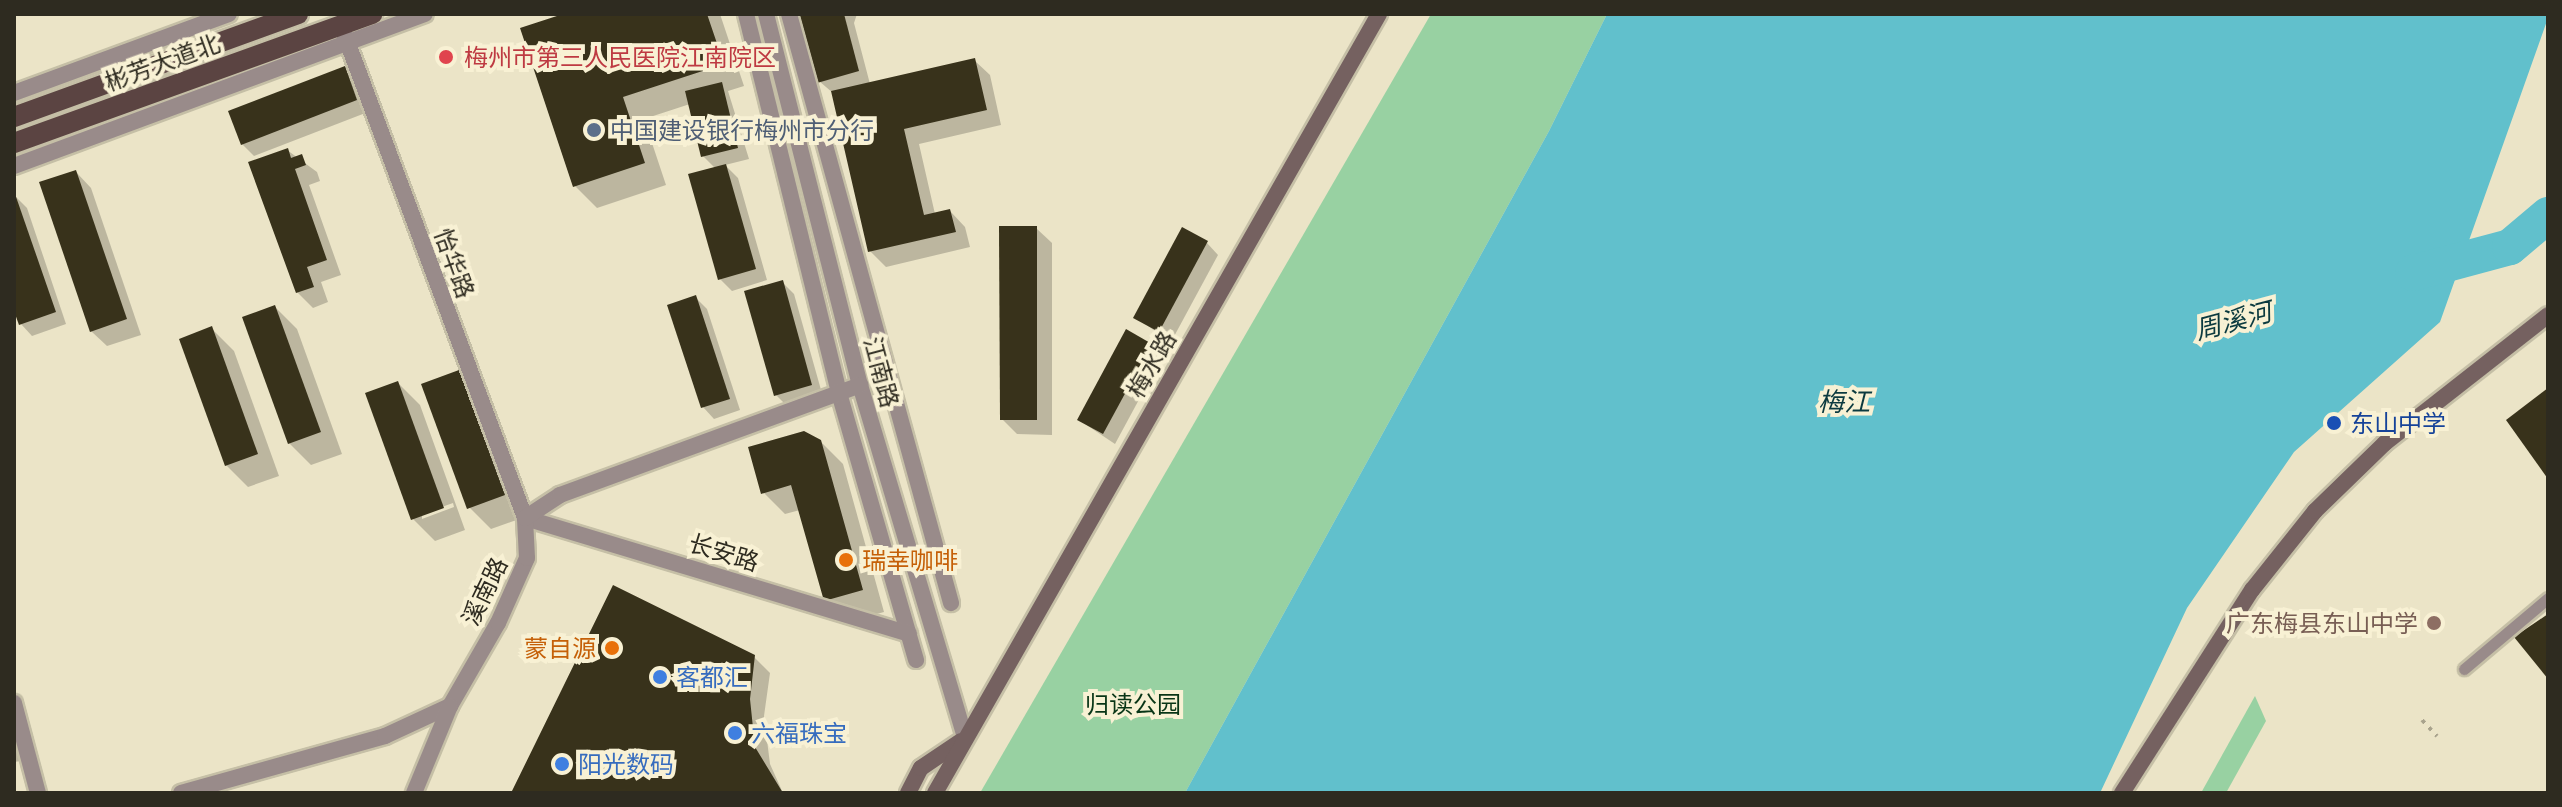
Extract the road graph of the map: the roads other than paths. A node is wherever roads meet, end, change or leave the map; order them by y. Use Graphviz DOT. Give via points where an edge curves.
graph roads {
  1 [pos="229,14"];
  2 [pos="298,14"];
  3 [pos="373,14"];
  4 [pos="425,14"];
  5 [pos="746,14"];
  6 [pos="766,14"];
  7 [pos="789,14"];
  8 [pos="1379,14"];
  9 [pos="344,34"];
  10 [pos="14,93"];
  11 [pos="14,117"];
  12 [pos="14,143"];
  13 [pos="14,166"];
  14 [pos="2548,315"];
  15 [pos="860,385"];
  16 [pos="839,393"];
  17 [pos="525,518"];
  18 [pos="2548,598"];
  19 [pos="951,603"];
  20 [pos="909,634"];
  21 [pos="916,660"];
  22 [pos="2464,669"];
  23 [pos="14,703"];
  24 [pos="450,706"];
  25 [pos="965,738"];
  26 [pos="38,793"];
  27 [pos="181,793"];
  28 [pos="414,793"];
  29 [pos="908,793"];
  30 [pos="935,793"];
  31 [pos="2122,793"];
  1 -- 10 [label="street"];
  2 -- 11 [label="main road, 彬芳大道北"];
  3 -- 9 [label="main road, 彬芳大道北"];
  4 -- 9 [label="street"];
  5 -- 16 [label="street"];
  6 -- 15 [label="street, 江南路"];
  7 -- 19 [label="street"];
  8 -- 25 [label="main road, 梅水路"];
  9 -- 12 [label="main road, 彬芳大道北"];
  9 -- 13 [label="street"];
  9 -- 17 [label="street, 怡华路"];
  14 -- 31 [label="main road" via="2385,443 2315,511 2252,590"];
  15 -- 16 [label="street"];
  15 -- 25 [label="street, 江南路"];
  16 -- 17 [label="street" via="560,495"];
  16 -- 20 [label="street"];
  17 -- 20 [label="street, 长安路"];
  17 -- 24 [label="street, 溪南路" via="527,558 498,623"];
  18 -- 22 [label="lane"];
  20 -- 21 [label="street"];
  23 -- 26 [label="street"];
  24 -- 27 [label="street" via="385,736"];
  24 -- 28 [label="street, 溪南路"];
  25 -- 29 [label="main road, 梅水路" via="921,768"];
  25 -- 30 [label="main road, 梅水路"];
}
